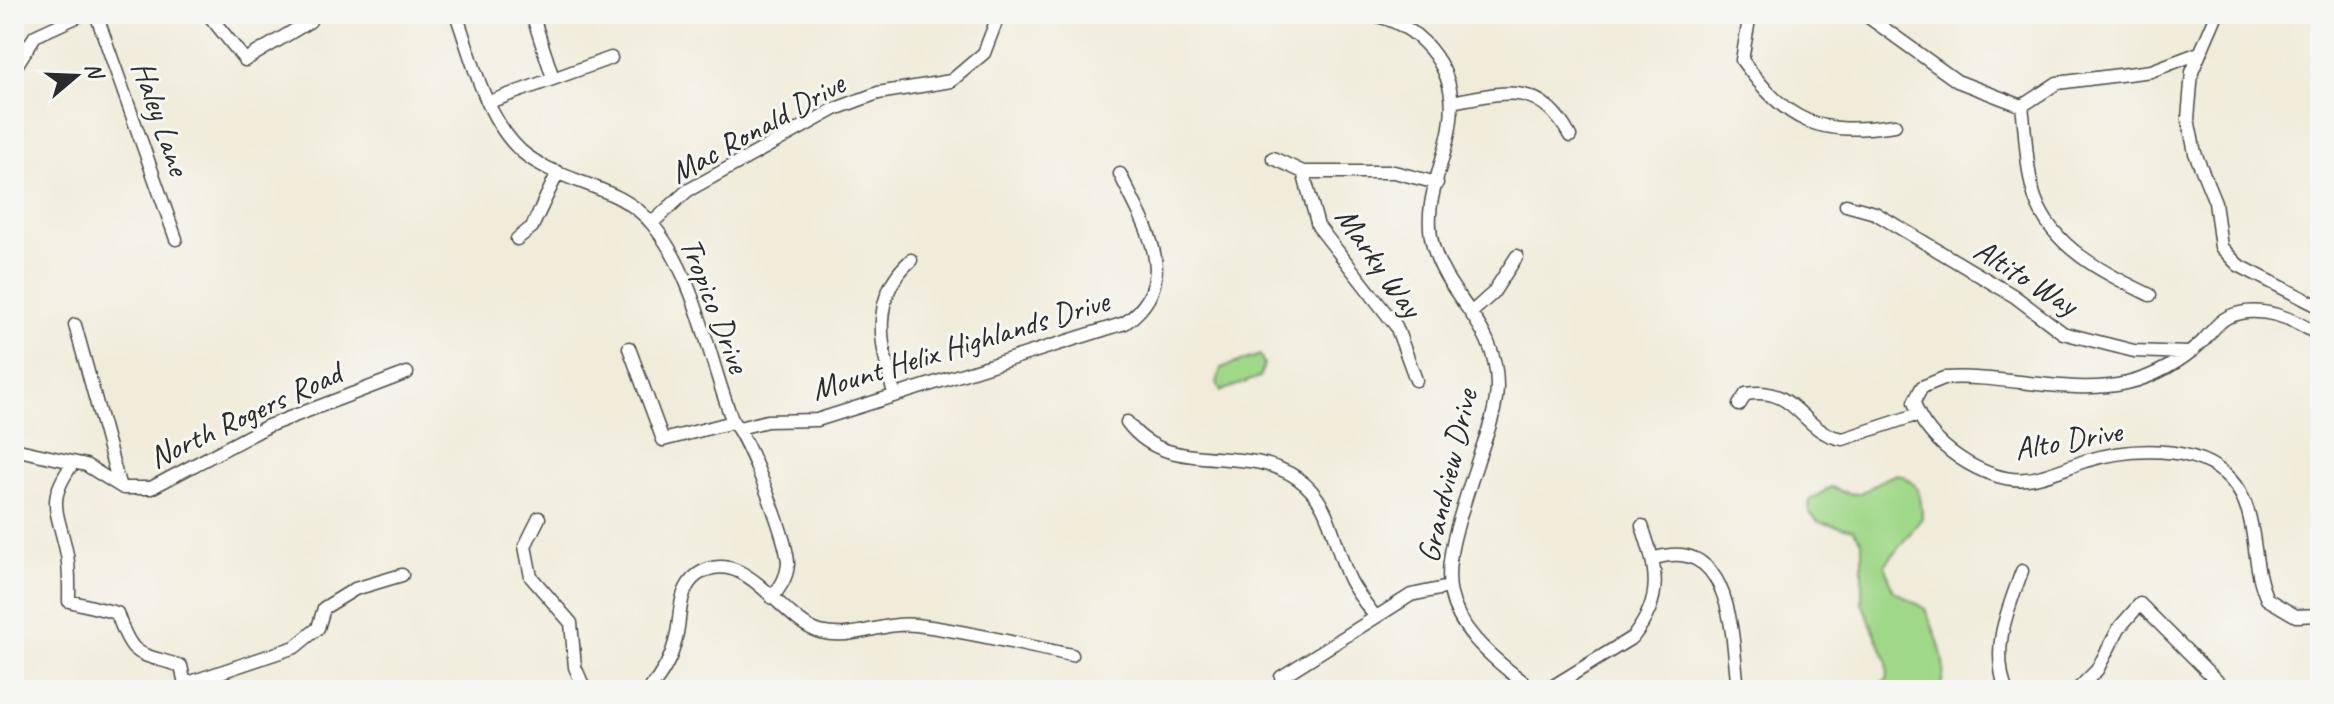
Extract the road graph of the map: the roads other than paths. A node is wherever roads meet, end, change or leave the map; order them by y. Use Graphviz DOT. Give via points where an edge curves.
graph roads {
  1 [pos="83,14"];
  2 [pos="96,14"];
  3 [pos="208,14"];
  4 [pos="456,14"];
  5 [pos="532,14"];
  6 [pos="999,14"];
  7 [pos="1368,14"];
  8 [pos="1750,14"];
  9 [pos="1864,14"];
  10 [pos="2217,14"];
  11 [pos="310,21"];
  12 [pos="2199,53"];
  13 [pos="611,58"];
  14 [pos="14,69"];
  15 [pos="553,78"];
  16 [pos="489,102"];
  17 [pos="1452,102"];
  18 [pos="2022,106"];
  19 [pos="1895,125"];
  20 [pos="1570,136"];
  21 [pos="1273,158"];
  22 [pos="558,172"];
  23 [pos="1303,172"];
  24 [pos="1120,174"];
  25 [pos="1437,183"];
  26 [pos="1846,205"];
  27 [pos="652,223"];
  28 [pos="176,239"];
  29 [pos="517,239"];
  30 [pos="1517,256"];
  31 [pos="911,260"];
  32 [pos="2150,295"];
  33 [pos="2320,307"];
  34 [pos="1472,312"];
  35 [pos="75,325"];
  36 [pos="2320,336"];
  37 [pos="629,348"];
  38 [pos="2191,352"];
  39 [pos="407,373"];
  40 [pos="1416,380"];
  41 [pos="894,393"];
  42 [pos="1739,405"];
  43 [pos="1919,414"];
  44 [pos="1127,422"];
  45 [pos="736,425"];
  46 [pos="14,449"];
  47 [pos="73,463"];
  48 [pos="119,484"];
  49 [pos="539,518"];
  50 [pos="1642,526"];
  51 [pos="1655,558"];
  52 [pos="2022,571"];
  53 [pos="402,575"];
  54 [pos="1449,587"];
  55 [pos="772,598"];
  56 [pos="1374,615"];
  57 [pos="2320,615"];
  58 [pos="1072,655"];
  59 [pos="1281,677"];
  60 [pos="585,690"];
  61 [pos="649,690"];
  62 [pos="1534,690"];
  63 [pos="1547,690"];
  64 [pos="1738,690"];
  65 [pos="2006,690"];
  66 [pos="2077,690"];
  67 [pos="2149,690"];
  68 [pos="2170,690"];
  69 [pos="2226,690"];
  1 -- 14 [label="street" via="35,36"];
  2 -- 28 [label="street, Haley Lane"];
  3 -- 11 [label="street" via="245,60"];
  4 -- 16 [label="street, Tropico Drive"];
  5 -- 15 [label="street"];
  6 -- 27 [label="street, Mac Ronald Drive" via="984,53 951,81 878,93 835,109 687,191"];
  7 -- 17 [label="street, Grandview Drive" via="1404,27 1428,46 1444,72"];
  8 -- 19 [label="street" via="1742,60 1807,124 1852,131"];
  9 -- 18 [label="street" via="1957,81"];
  10 -- 12 [label="street"];
  12 -- 18 [label="street" via="2151,71 2057,83"];
  12 -- 33 [label="street" via="2189,93 2189,134 2215,202 2221,247 2238,265"];
  13 -- 15 [label="street"];
  15 -- 16 [label="street"];
  16 -- 22 [label="street, Tropico Drive" via="521,151"];
  17 -- 20 [label="street" via="1508,92 1527,94 1552,107"];
  17 -- 25 [label="street, Grandview Drive" via="1449,141"];
  18 -- 32 [label="street" via="2035,196 2044,216 2077,254"];
  21 -- 23 [label="street"];
  22 -- 27 [label="street, Tropico Drive" via="621,199"];
  22 -- 29 [label="street" via="532,227"];
  23 -- 25 [label="street" via="1394,172"];
  23 -- 40 [label="street, Marky Way" via="1323,236 1396,326"];
  24 -- 41 [label="street, Mount Helix Highlands Drive" via="1157,260 1153,291 1139,313 1118,327"];
  25 -- 34 [label="street, Grandview Drive" via="1429,211 1432,243 1446,276"];
  26 -- 38 [label="street, Altito Way" via="1875,213 2014,296 2063,333 2134,351"];
  27 -- 45 [label="street, Tropico Drive" via="684,279"];
  30 -- 34 [label="street" via="1493,293"];
  31 -- 41 [label="street" via="894,275 881,314 880,339"];
  34 -- 54 [label="street, Grandview Drive" via="1494,359 1496,398 1452,539"];
  35 -- 48 [label="street"];
  36 -- 38 [label="street, Alto Drive" via="2283,317 2247,313 2225,318"];
  37 -- 45 [label="street, Mount Helix Highlands Drive" via="663,440"];
  38 -- 43 [label="street, Alto Drive" via="2141,378 2113,385 1937,379 1918,391 1914,402"];
  39 -- 48 [label="street, North Rogers Road" via="268,426 151,488"];
  41 -- 45 [label="street, Mount Helix Highlands Drive" via="817,420"];
  42 -- 43 [label="street" via="1746,394 1756,392 1785,399 1818,430 1843,439"];
  43 -- 57 [label="street, Alto Drive" via="1954,456 2007,479 2029,479 2118,455 2190,455 2206,461 2228,476 2244,500 2267,599 2296,616"];
  44 -- 56 [label="street" via="1150,447 1246,460 1296,478 1322,503 1350,581"];
  45 -- 55 [label="street, Tropico Drive" via="748,442 787,556 783,583"];
  46 -- 47 [label="street, North Rogers Road"];
  47 -- 48 [label="street, North Rogers Road"];
  47 -- 53 [label="street" via="58,484 54,508 67,553 69,601 117,613 140,656 181,666 185,684 295,647 318,628 324,608 355,589"];
  49 -- 60 [label="street" via="525,546 531,577 571,623 575,667"];
  50 -- 51 [label="street"];
  51 -- 63 [label="street" via="1651,607 1633,637"];
  51 -- 64 [label="street" via="1694,559 1718,580 1728,611"];
  52 -- 65 [label="street" via="1998,654"];
  54 -- 56 [label="street" via="1411,595"];
  54 -- 62 [label="street, Grandview Drive" via="1456,612 1473,639"];
  55 -- 58 [label="street" via="807,626 841,636 915,625"];
  55 -- 61 [label="street" via="732,568 699,574 685,590 676,641"];
  56 -- 59 [label="street"];
  66 -- 69 [label="street" via="2097,670 2119,628 2140,604"];
  67 -- 68 [label="street"];
}
